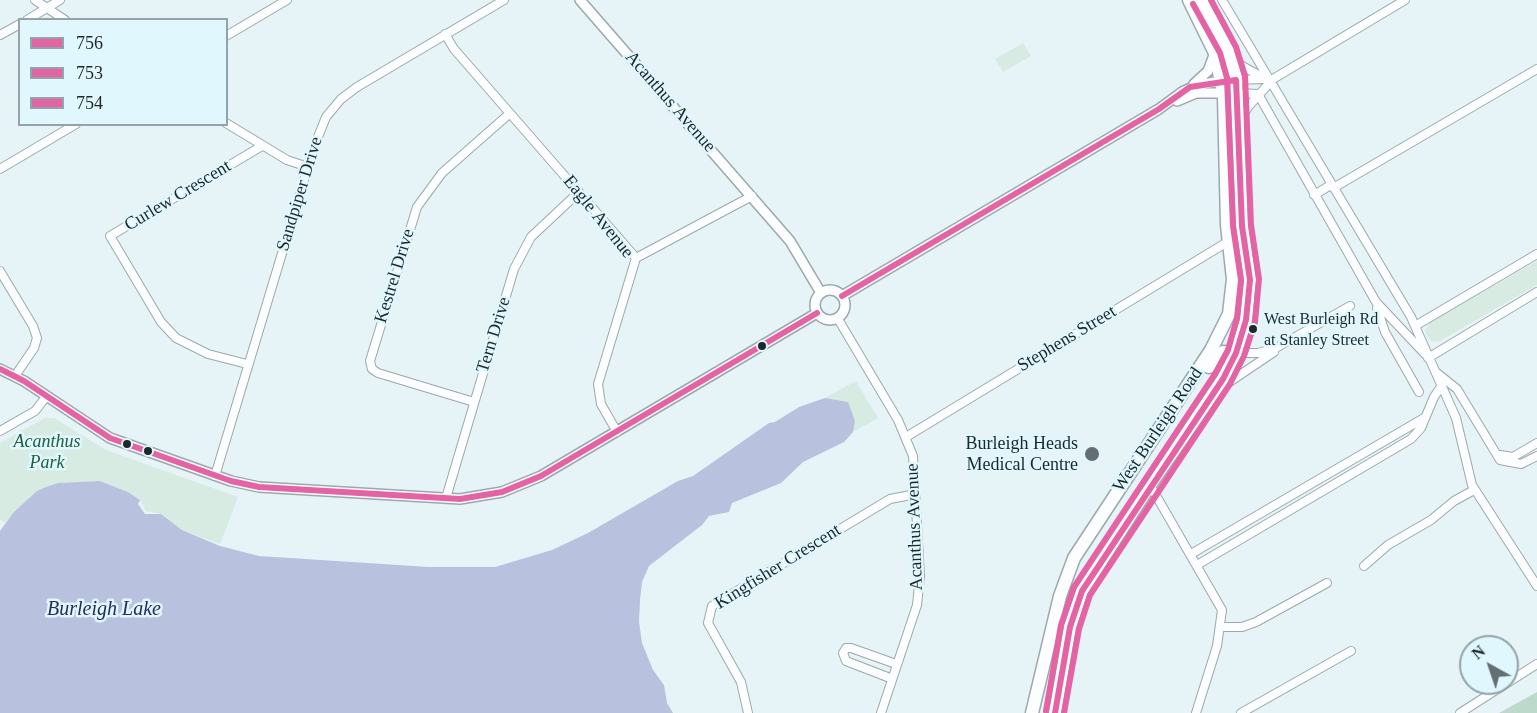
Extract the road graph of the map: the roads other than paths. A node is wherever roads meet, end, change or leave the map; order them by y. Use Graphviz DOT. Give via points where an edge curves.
graph roads {
  1 [pos="35,0"];
  2 [pos="60,0"];
  3 [pos="287,0"];
  4 [pos="504,0"];
  5 [pos="580,0"];
  6 [pos="1189,0"];
  7 [pos="1201,0"];
  8 [pos="1406,0"];
  9 [pos="1224,4"];
  10 [pos="47,8"];
  11 [pos="30,18"];
  12 [pos="62,18"];
  13 [pos="18,25"];
  14 [pos="445,34"];
  15 [pos="0,35"];
  16 [pos="228,35"];
  17 [pos="1229,52"];
  18 [pos="1215,53"];
  19 [pos="1537,69"];
  20 [pos="1268,81"];
  21 [pos="1222,87"];
  22 [pos="1237,87"];
  23 [pos="1182,92"];
  24 [pos="1258,94"];
  25 [pos="1283,104"];
  26 [pos="1159,109"];
  27 [pos="1269,112"];
  28 [pos="509,114"];
  29 [pos="228,124"];
  30 [pos="1239,125"];
  31 [pos="73,126"];
  32 [pos="262,146"];
  33 [pos="308,167"];
  34 [pos="0,169"];
  35 [pos="1335,187"];
  36 [pos="579,192"];
  37 [pos="1314,195"];
  38 [pos="752,196"];
  39 [pos="1228,241"];
  40 [pos="1537,254"];
  41 [pos="636,258"];
  42 [pos="0,271"];
  43 [pos="821,292"];
  44 [pos="1537,292"];
  45 [pos="842,296"];
  46 [pos="1376,302"];
  47 [pos="1350,306"];
  48 [pos="817,313"];
  49 [pos="1410,317"];
  50 [pos="838,319"];
  51 [pos="1392,321"];
  52 [pos="1415,326"];
  53 [pos="1410,339"];
  54 [pos="1282,346"];
  55 [pos="1236,353"];
  56 [pos="1428,358"];
  57 [pos="248,364"];
  58 [pos="0,369"];
  59 [pos="1436,372"];
  60 [pos="15,376"];
  61 [pos="1442,385"];
  62 [pos="1216,391"];
  63 [pos="1419,392"];
  64 [pos="46,397"];
  65 [pos="474,402"];
  66 [pos="1424,418"];
  67 [pos="0,432"];
  68 [pos="617,432"];
  69 [pos="1156,433"];
  70 [pos="906,437"];
  71 [pos="1537,443"];
  72 [pos="1492,449"];
  73 [pos="1537,456"];
  74 [pos="214,476"];
  75 [pos="1150,485"];
  76 [pos="1474,490"];
  77 [pos="916,494"];
  78 [pos="446,498"];
  79 [pos="1191,554"];
  80 [pos="1197,565"];
  81 [pos="1364,566"];
  82 [pos="1327,582"];
  83 [pos="1537,586"];
  84 [pos="1221,627"];
  85 [pos="1351,651"];
  86 [pos="896,664"];
  87 [pos="1537,664"];
  88 [pos="1519,675"];
  89 [pos="891,678"];
  90 [pos="1488,695"];
  91 [pos="1031,711"];
  92 [pos="748,713"];
  93 [pos="883,713"];
  94 [pos="1055,713"];
  95 [pos="1196,713"];
  96 [pos="1241,713"];
  97 [pos="1460,713"];
  1 -- 10 [label="street"];
  2 -- 10 [label="street"];
  3 -- 16 [label="street"];
  4 -- 14 [label="street, Sandpiper Drive"];
  5 -- 38 [label="street, Acanthus Avenue"];
  6 -- 18 [label="main road, West Burleigh Road"];
  7 -- 17 [label="main road, West Burleigh Road"];
  8 -- 20 [label="street"];
  9 -- 20 [label="street"];
  10 -- 11 [label="street"];
  10 -- 12 [label="street"];
  13 -- 15 [label="street"];
  14 -- 28 [label="street, Eagle Avenue"];
  14 -- 33 [label="street, Sandpiper Drive" via="341,99 322,124"];
  17 -- 20 [label="street" via="1241,65"];
  17 -- 22 [label="main road, West Burleigh Road"];
  18 -- 21 [label="main road, West Burleigh Road"];
  18 -- 23 [label="street" via="1206,74"];
  19 -- 35 [label="street"];
  20 -- 22 [label="street"];
  20 -- 24 [label="street"];
  20 -- 25 [label="street"];
  21 -- 22 [label="main road"];
  21 -- 23 [label="street" via="1195,85"];
  21 -- 26 [label="street"];
  21 -- 39 [label="main road, West Burleigh Road"];
  22 -- 24 [label="street"];
  22 -- 30 [label="main road, West Burleigh Road"];
  23 -- 26 [label="street"];
  24 -- 27 [label="street"];
  24 -- 30 [label="street"];
  25 -- 27 [label="street" via="1275,104"];
  25 -- 35 [label="street"];
  26 -- 45 [label="street"];
  27 -- 37 [label="street"];
  28 -- 36 [label="street, Eagle Avenue"];
  28 -- 65 [label="street, Kestrel Drive" via="437,178 417,207 370,362 378,373"];
  29 -- 32 [label="street"];
  30 -- 55 [label="main road, West Burleigh Road" via="1242,226 1250,294"];
  31 -- 34 [label="street"];
  32 -- 33 [label="street" via="296,165"];
  32 -- 57 [label="street, Curlew Crescent" via="110,236 156,313 176,338 208,354"];
  33 -- 57 [label="street, Sandpiper Drive"];
  35 -- 37 [label="street" via="1329,186"];
  35 -- 49 [label="street"];
  36 -- 41 [label="street, Eagle Avenue"];
  36 -- 65 [label="street, Tern Drive" via="543,223 524,248 514,269"];
  37 -- 46 [label="street"];
  38 -- 41 [label="street"];
  38 -- 43 [label="street, Acanthus Avenue" via="790,241"];
  39 -- 69 [label="main road, West Burleigh Road" via="1233,286 1228,314 1211,350"];
  39 -- 70 [label="street, Stephens Street"];
  40 -- 52 [label="street"];
  41 -- 68 [label="street, Eagle Avenue" via="598,384 601,404"];
  42 -- 60 [label="street" via="37,338"];
  43 -- 45 [label="street" via="830,290"];
  43 -- 48 [label="street" via="816,300"];
  44 -- 56 [label="street"];
  45 -- 50 [label="street" via="845,306"];
  46 -- 51 [label="street"];
  46 -- 63 [label="street" via="1384,332"];
  47 -- 54 [label="street"];
  48 -- 50 [label="street" via="824,319"];
  48 -- 68 [label="street"];
  49 -- 51 [label="street" via="1404,324"];
  49 -- 52 [label="street"];
  50 -- 70 [label="street, Acanthus Avenue"];
  51 -- 53 [label="street"];
  52 -- 53 [label="street"];
  52 -- 56 [label="street"];
  53 -- 56 [label="street"];
  54 -- 55 [label="street" via="1262,353"];
  54 -- 62 [label="street"];
  55 -- 62 [label="main road, West Burleigh Road"];
  55 -- 69 [label="main road" via="1223,352 1216,357 1180,410"];
  56 -- 59 [label="street"];
  57 -- 74 [label="street, Sandpiper Drive"];
  58 -- 60 [label="street"];
  59 -- 61 [label="street"];
  59 -- 72 [label="street" via="1457,389"];
  60 -- 64 [label="street"];
  61 -- 66 [label="street"];
  61 -- 76 [label="street" via="1458,424"];
  62 -- 75 [label="main road, West Burleigh Road"];
  64 -- 67 [label="street" via="34,411"];
  64 -- 74 [label="street" via="110,438"];
  65 -- 78 [label="street, Tern Drive"];
  66 -- 79 [label="street"];
  66 -- 80 [label="street" via="1420,430 1406,442"];
  68 -- 78 [label="street" via="524,484 489,495"];
  69 -- 91 [label="main road, West Burleigh Road" via="1069,569"];
  70 -- 77 [label="street, Acanthus Avenue" via="913,456"];
  71 -- 72 [label="street" via="1510,458"];
  72 -- 73 [label="street" via="1500,460 1508,463 1524,463"];
  74 -- 78 [label="street" via="259,487"];
  75 -- 79 [label="street"];
  75 -- 94 [label="main road, West Burleigh Road" via="1082,591 1068,633"];
  76 -- 81 [label="street" via="1384,548"];
  76 -- 83 [label="street"];
  77 -- 86 [label="street, Acanthus Avenue" via="920,576 917,604"];
  77 -- 92 [label="street, Kingfisher Crescent" via="890,499 712,606 708,623 741,682"];
  79 -- 80 [label="street"];
  80 -- 84 [label="street" via="1220,604"];
  82 -- 84 [label="street" via="1256,622"];
  84 -- 95 [label="street"];
  85 -- 96 [label="street"];
  86 -- 89 [label="street, Acanthus Avenue"];
  86 -- 89 [label="street" via="851,648 843,653 846,661"];
  87 -- 88 [label="street"];
  89 -- 93 [label="street, Acanthus Avenue"];
  90 -- 97 [label="street"];
}
